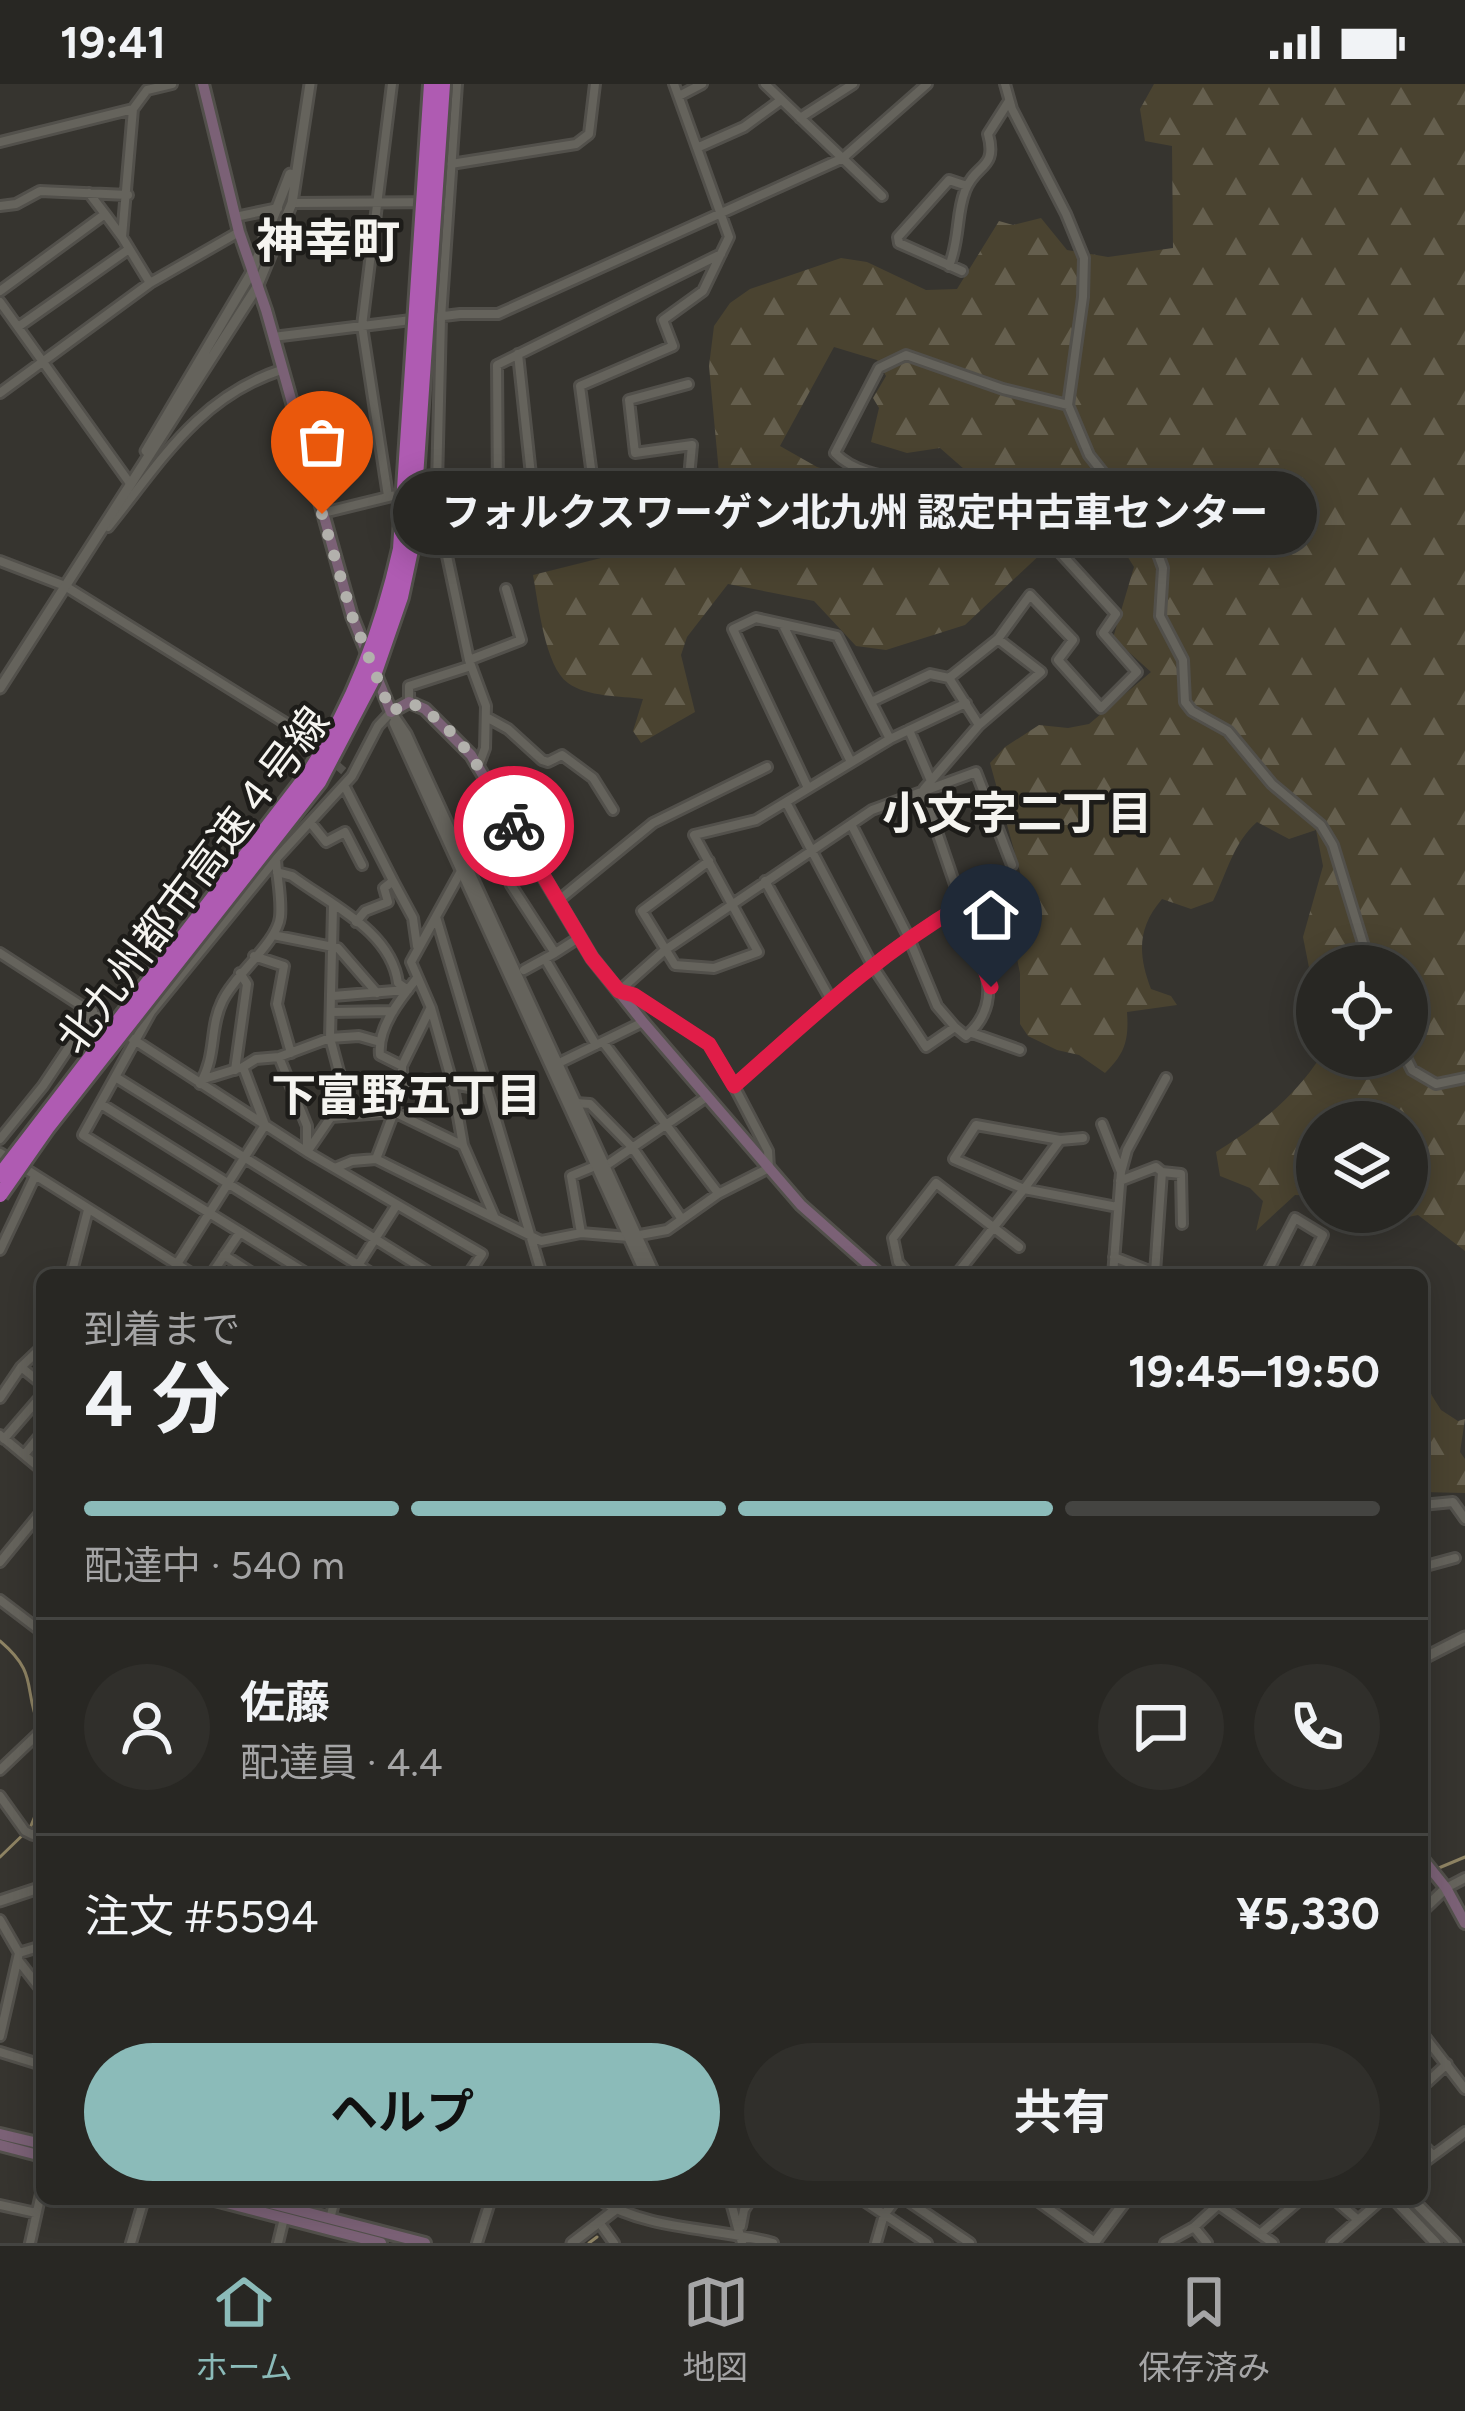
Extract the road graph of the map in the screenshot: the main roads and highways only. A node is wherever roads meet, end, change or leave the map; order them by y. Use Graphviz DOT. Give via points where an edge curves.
graph roads {
  1 [pos="203,84"];
  2 [pos="430,84"];
  3 [pos="443,84"];
  4 [pos="0,1174"];
  5 [pos="0,1195"];
  6 [pos="873,1269"];
  7 [pos="1428,1865"];
  8 [pos="1465,1923"];
  9 [pos="0,2134"];
  10 [pos="36,2143"];
  11 [pos="0,2145"];
  12 [pos="36,2154"];
  13 [pos="234,2205"];
  14 [pos="279,2205"];
  15 [pos="381,2243"];
  16 [pos="425,2243"];
  1 -- 6 [label="main road" via="352,616 391,712 409,702 449,730 643,1022 801,1205"];
  2 -- 4 [label="highway, 北九州都市高速４号線, bridge" via="400,549 362,675 308,774"];
  3 -- 5 [label="highway, 北九州都市高速４号線, bridge" via="411,550 372,681 319,782"];
  7 -- 8 [label="main road"];
  9 -- 10 [label="main road"];
  11 -- 12 [label="main road"];
  13 -- 15 [label="main road"];
  14 -- 16 [label="main road"];
}
